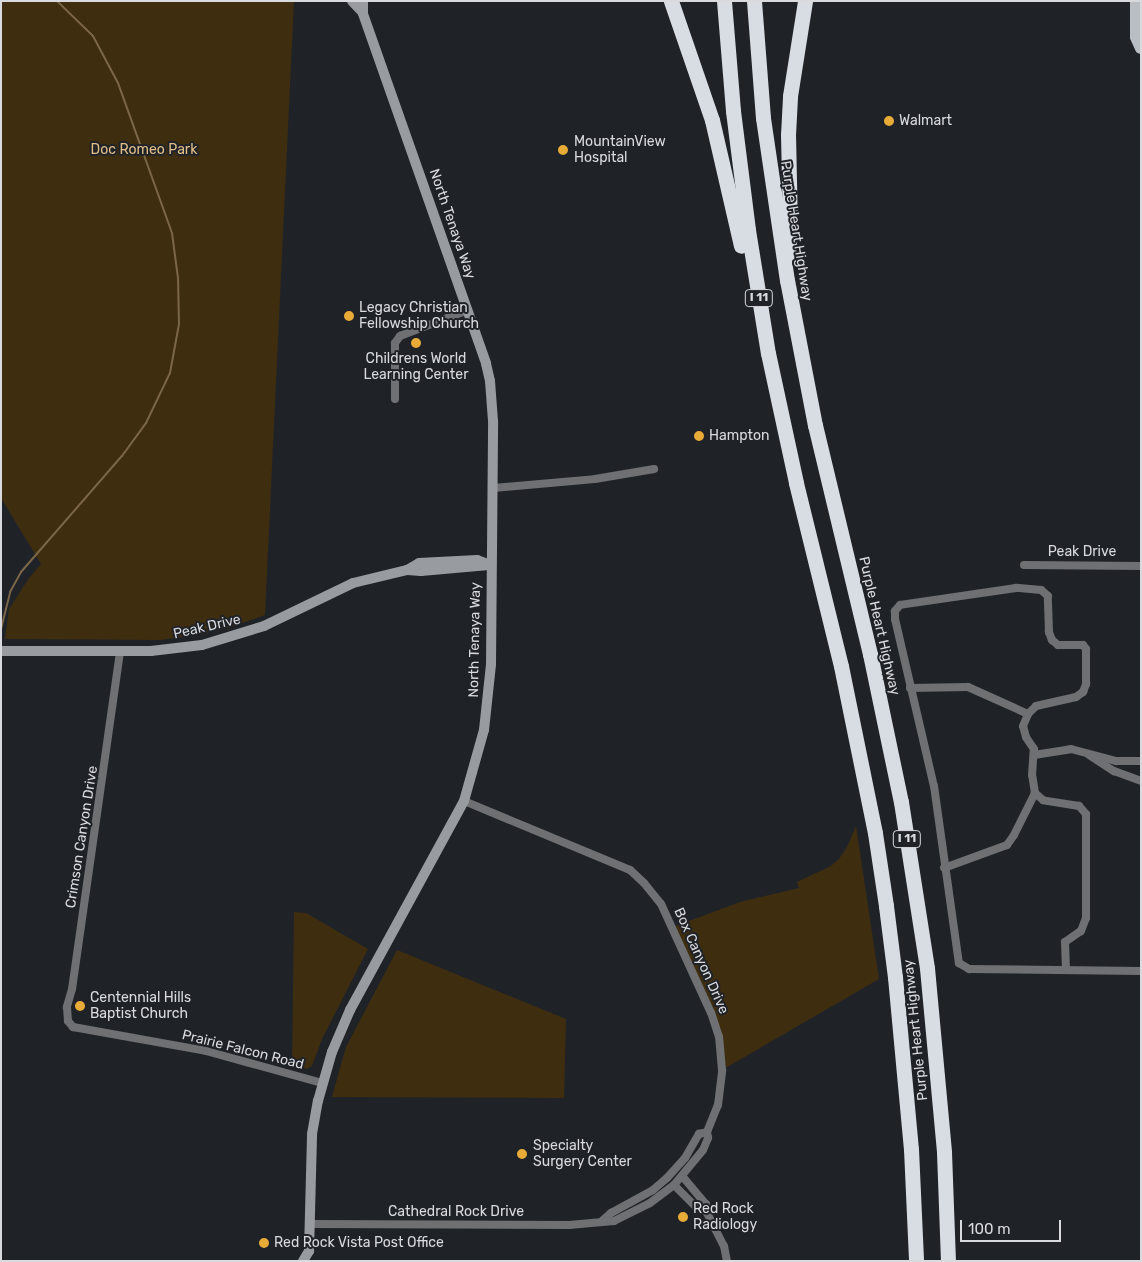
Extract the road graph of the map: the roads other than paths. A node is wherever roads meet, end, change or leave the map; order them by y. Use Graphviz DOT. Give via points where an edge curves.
graph roads {
  1 [pos="352,1"];
  2 [pos="364,1"];
  3 [pos="671,1"];
  4 [pos="724,1"];
  5 [pos="754,1"];
  6 [pos="805,1"];
  7 [pos="1136,1"];
  8 [pos="363,13"];
  9 [pos="1141,48"];
  10 [pos="787,280"];
  11 [pos="468,310"];
  12 [pos="395,399"];
  13 [pos="654,469"];
  14 [pos="796,483"];
  15 [pos="492,488"];
  16 [pos="490,565"];
  17 [pos="1024,566"];
  18 [pos="1141,566"];
  19 [pos="1,651"];
  20 [pos="120,652"];
  21 [pos="910,688"];
  22 [pos="1028,714"];
  23 [pos="1084,752"];
  24 [pos="1034,755"];
  25 [pos="1141,760"];
  26 [pos="1141,781"];
  27 [pos="1035,793"];
  28 [pos="464,802"];
  29 [pos="944,868"];
  30 [pos="1066,970"];
  31 [pos="1141,971"];
  32 [pos="70,1024"];
  33 [pos="322,1083"];
  34 [pos="707,1132"];
  35 [pos="675,1170"];
  36 [pos="683,1177"];
  37 [pos="674,1185"];
  38 [pos="706,1210"];
  39 [pos="603,1220"];
  40 [pos="309,1224"];
  41 [pos="309,1251"];
  42 [pos="303,1261"];
  43 [pos="315,1261"];
  44 [pos="727,1261"];
  45 [pos="916,1261"];
  46 [pos="948,1261"];
  1 -- 8 [label="main road, North Tenaya Way"];
  2 -- 8 [label="main road, North Tenaya Way"];
  3 -- 14 [label="highway" via="706,99 719,148 736,218 780,447"];
  4 -- 14 [label="highway, Purple Heart Highway / I 11" via="733,111 748,230 768,353"];
  5 -- 10 [label="highway, Purple Heart Highway / I 11" via="763,118"];
  6 -- 10 [label="highway" via="790,96"];
  7 -- 9 [label="main road" via="1136,37"];
  8 -- 11 [label="main road, North Tenaya Way"];
  10 -- 46 [label="highway, Purple Heart Highway / I 11" via="815,425 870,654 902,812 927,968 944,1152"];
  11 -- 12 [label="street" via="400,336 395,343"];
  11 -- 15 [label="main road, North Tenaya Way" via="490,381"];
  13 -- 15 [label="street" via="595,479"];
  14 -- 45 [label="highway, Purple Heart Highway / I 11" via="841,666 886,906 911,1149"];
  15 -- 16 [label="main road, North Tenaya Way"];
  16 -- 20 [label="main road, Peak Drive" via="407,570 372,577 344,586 277,620 227,639 183,648"];
  16 -- 28 [label="main road, North Tenaya Way" via="489,702 479,753"];
  17 -- 18 [label="street, Peak Drive"];
  19 -- 20 [label="main road, Peak Drive"];
  20 -- 32 [label="street, Crimson Canyon Drive" via="67,1007 66,1016"];
  21 -- 22 [label="street" via="968,687"];
  21 -- 22 [label="street" via="895,619 900,605 1016,588 1041,590 1048,596 1052,640 1058,645 1083,645 1086,649 1086,684 1081,695 1042,704"];
  21 -- 29 [label="street" via="934,786"];
  22 -- 24 [label="street" via="1024,720 1024,732"];
  23 -- 24 [label="street" via="1071,749"];
  23 -- 25 [label="street" via="1116,761"];
  23 -- 26 [label="street" via="1114,771"];
  24 -- 27 [label="street"];
  27 -- 29 [label="street" via="1007,845"];
  27 -- 30 [label="street" via="1047,801 1079,806 1086,814 1086,918 1080,931 1065,942"];
  28 -- 33 [label="main road, North Tenaya Way" via="350,1010"];
  28 -- 34 [label="street, Box Canyon Drive" via="630,870 661,904 719,1037 722,1070 718,1105"];
  29 -- 30 [label="street" via="962,966 969,970"];
  30 -- 31 [label="street"];
  32 -- 33 [label="street, Prairie Falcon Road" via="206,1051"];
  33 -- 40 [label="main road, North Tenaya Way" via="312,1134"];
  34 -- 35 [label="street, Box Canyon Drive" via="699,1134"];
  34 -- 36 [label="street, Box Canyon Drive" via="703,1150"];
  35 -- 39 [label="street, Cathedral Rock Drive" via="653,1190"];
  36 -- 37 [label="street, Cathedral Rock Drive"];
  36 -- 38 [label="street" via="704,1200"];
  37 -- 38 [label="street" via="698,1209"];
  37 -- 39 [label="street, Cathedral Rock Drive" via="633,1214 614,1221"];
  38 -- 44 [label="street" via="724,1246"];
  39 -- 40 [label="street, Cathedral Rock Drive" via="568,1225"];
  40 -- 41 [label="main road, North Tenaya Way"];
  41 -- 42 [label="main road"];
  41 -- 43 [label="main road"];
}
